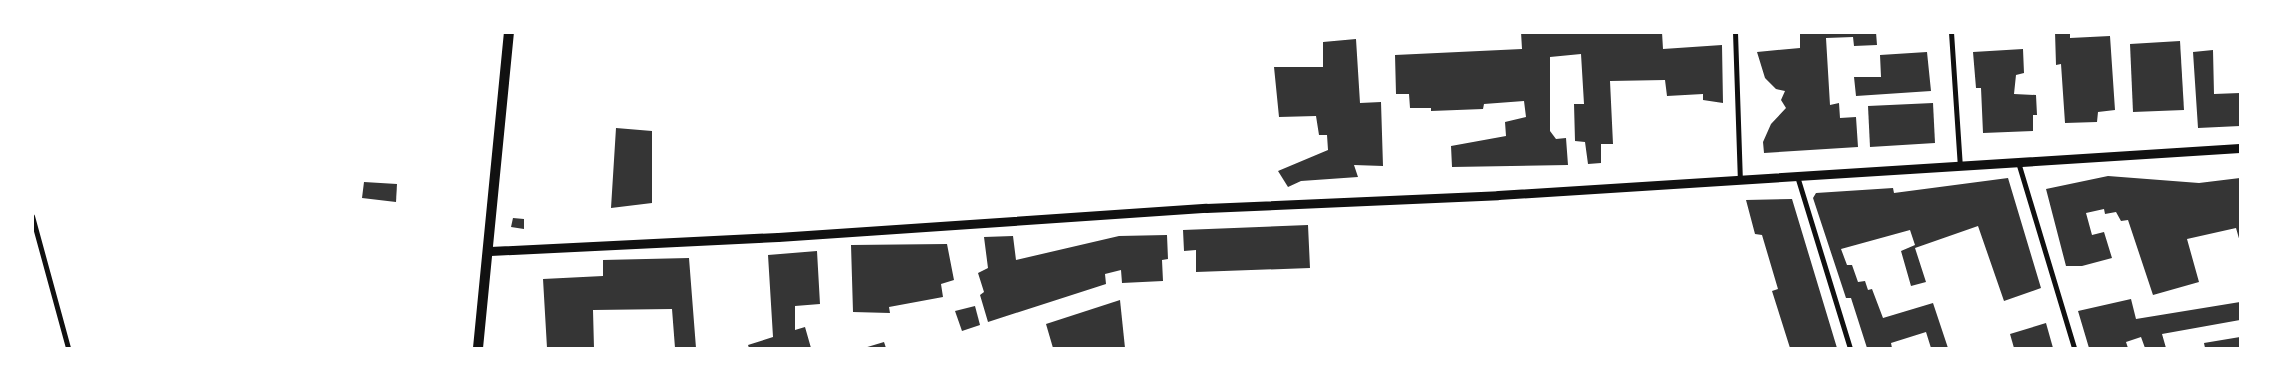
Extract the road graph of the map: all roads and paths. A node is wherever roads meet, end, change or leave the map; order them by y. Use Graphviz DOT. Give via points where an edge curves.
graph roads {
  1 [pos="509,32"];
  2 [pos="1735,32"];
  3 [pos="1951,32"];
  4 [pos="2240,148"];
  5 [pos="2018,162"];
  6 [pos="1960,166"];
  7 [pos="1797,176"];
  8 [pos="1740,180"];
  9 [pos="32,216"];
  10 [pos="490,251"];
  11 [pos="68,348"];
  12 [pos="478,348"];
  13 [pos="1850,348"];
  14 [pos="2074,348"];
  1 -- 10 [label="main road"];
  2 -- 8 [label="street"];
  3 -- 6 [label="street"];
  4 -- 5 [label="street"];
  5 -- 6 [label="street"];
  5 -- 14 [label="street"];
  6 -- 7 [label="street"];
  7 -- 8 [label="street"];
  7 -- 13 [label="street"];
  8 -- 10 [label="street"];
  9 -- 11 [label="street"];
  10 -- 12 [label="main road"];
}
